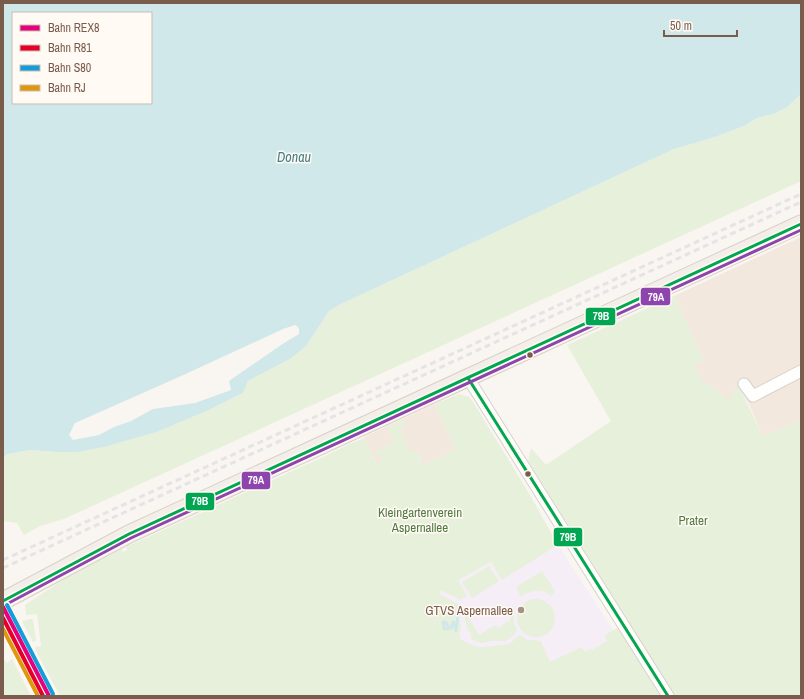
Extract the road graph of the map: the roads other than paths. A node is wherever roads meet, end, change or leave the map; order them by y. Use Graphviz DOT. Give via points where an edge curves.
graph roads {
  1 [pos="801,224"];
  2 [pos="801,371"];
  3 [pos="468,378"];
  4 [pos="744,384"];
  5 [pos="3,601"];
  6 [pos="668,696"];
  1 -- 3 [label="main road"];
  2 -- 4 [label="street" via="752,396"];
  3 -- 5 [label="main road" via="129,534"];
  3 -- 6 [label="street"];
}
